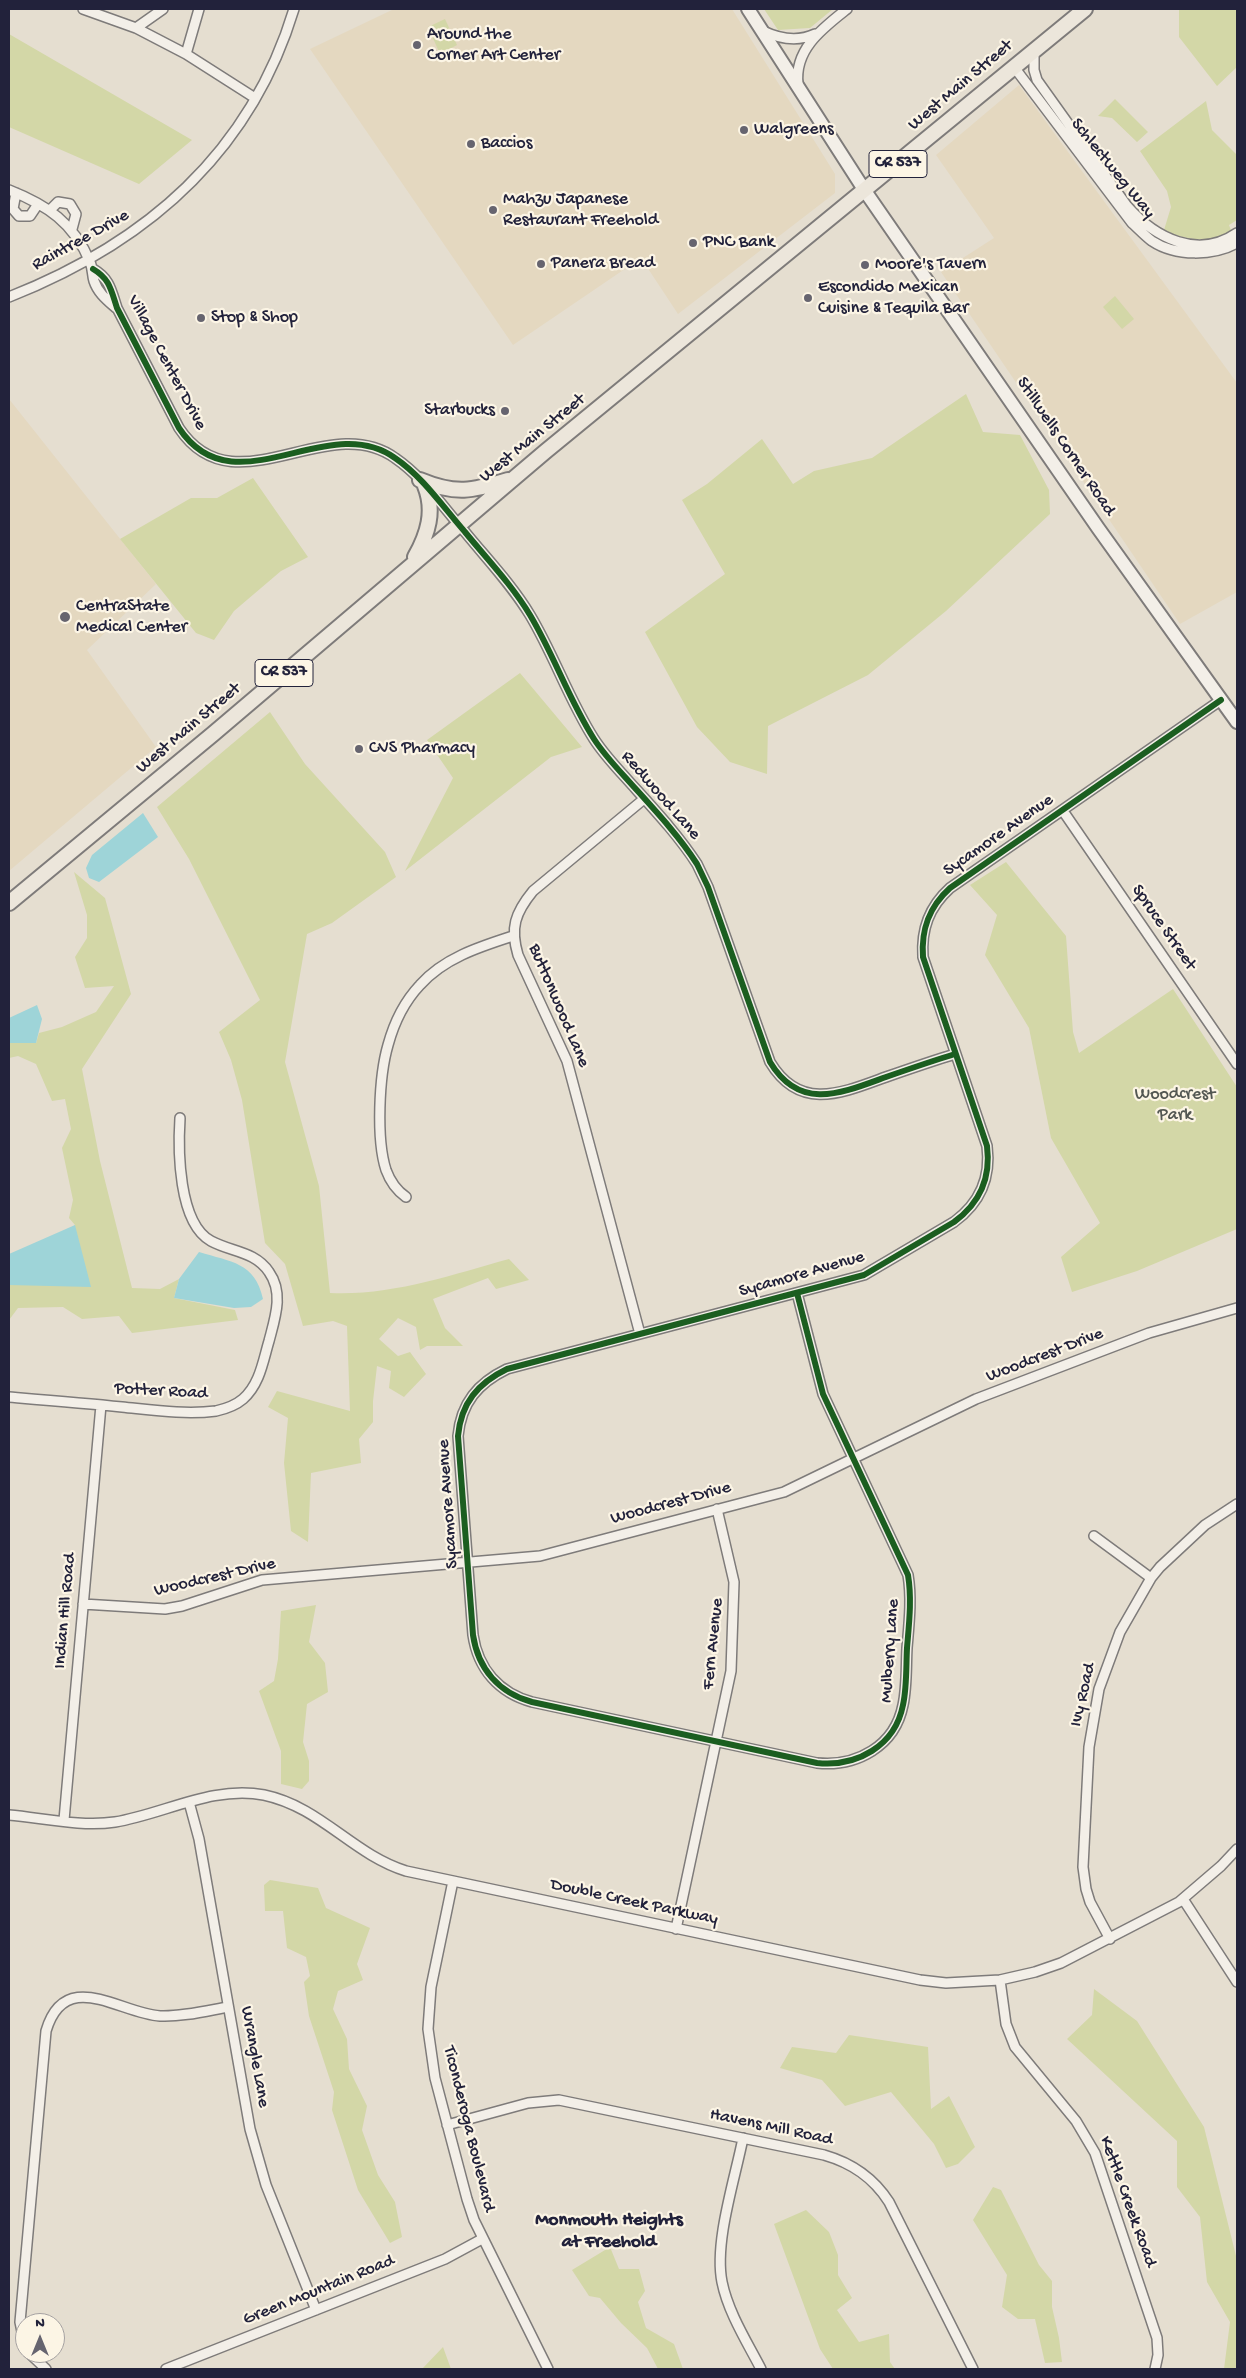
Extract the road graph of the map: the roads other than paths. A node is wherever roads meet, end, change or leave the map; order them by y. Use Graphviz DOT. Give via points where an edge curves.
graph roads {
  1 [pos="84,9"];
  2 [pos="163,9"];
  3 [pos="199,9"];
  4 [pos="294,9"];
  5 [pos="748,9"];
  6 [pos="847,9"];
  7 [pos="1085,9"];
  8 [pos="136,28"];
  9 [pos="763,31"];
  10 [pos="818,32"];
  11 [pos="1034,50"];
  12 [pos="186,54"];
  13 [pos="1014,67"];
  14 [pos="798,89"];
  15 [pos="255,98"];
  16 [pos="9,181"];
  17 [pos="11,190"];
  18 [pos="865,191"];
  19 [pos="38,204"];
  20 [pos="50,210"];
  21 [pos="72,229"];
  22 [pos="1237,233"];
  23 [pos="1237,242"];
  24 [pos="89,260"];
  25 [pos="9,297"];
  26 [pos="516,477"];
  27 [pos="422,483"];
  28 [pos="458,524"];
  29 [pos="411,565"];
  30 [pos="1221,700"];
  31 [pos="1237,722"];
  32 [pos="644,799"];
  33 [pos="1063,811"];
  34 [pos="9,903"];
  35 [pos="513,936"];
  36 [pos="955,1054"];
  37 [pos="1237,1064"];
  38 [pos="180,1118"];
  39 [pos="406,1197"];
  40 [pos="796,1293"];
  41 [pos="1237,1308"];
  42 [pos="640,1334"];
  43 [pos="9,1397"];
  44 [pos="101,1405"];
  45 [pos="854,1458"];
  46 [pos="1237,1504"];
  47 [pos="717,1509"];
  48 [pos="1094,1536"];
  49 [pos="468,1562"];
  50 [pos="1151,1578"];
  51 [pos="84,1604"];
  52 [pos="495,1682"];
  53 [pos="716,1741"];
  54 [pos="189,1802"];
  55 [pos="9,1815"];
  56 [pos="64,1820"];
  57 [pos="1237,1848"];
  58 [pos="453,1882"];
  59 [pos="1183,1899"];
  60 [pos="676,1929"];
  61 [pos="1110,1939"];
  62 [pos="1000,1980"];
  63 [pos="1237,1982"];
  64 [pos="228,2007"];
  65 [pos="447,2124"];
  66 [pos="743,2138"];
  67 [pos="482,2239"];
  68 [pos="316,2310"];
  69 [pos="21,2313"];
  70 [pos="166,2369"];
  71 [pos="548,2369"];
  72 [pos="761,2369"];
  73 [pos="973,2369"];
  74 [pos="1155,2369"];
  1 -- 8 [label="street"];
  2 -- 8 [label="street"];
  3 -- 12 [label="street"];
  4 -- 15 [label="street, Raintree Drive" via="280,50"];
  5 -- 9 [label="street, Stillwells Corner Road"];
  6 -- 10 [label="street"];
  7 -- 11 [label="main road, West Main Street / CR 537"];
  8 -- 12 [label="street"];
  9 -- 10 [label="street" via="776,37 797,39"];
  9 -- 14 [label="street, Stillwells Corner Road"];
  10 -- 14 [label="street" via="805,50 796,72"];
  11 -- 13 [label="main road, West Main Street / CR 537"];
  11 -- 22 [label="street, Schlectweg Way" via="1037,80 1141,222 1174,241 1192,246 1217,243"];
  12 -- 15 [label="street"];
  13 -- 18 [label="main road, West Main Street / CR 537"];
  13 -- 23 [label="street, Schlectweg Way" via="1132,223 1154,242 1189,254 1225,249"];
  14 -- 18 [label="street, Stillwells Corner Road"];
  15 -- 24 [label="street, Raintree Drive" via="214,158 189,185 135,231"];
  16 -- 17 [label="street"];
  17 -- 19 [label="street"];
  17 -- 19 [label="street" via="13,209 20,216 30,216"];
  18 -- 26 [label="main road, West Main Street / CR 537"];
  18 -- 30 [label="street, Stillwells Corner Road"];
  19 -- 20 [label="street"];
  20 -- 21 [label="street"];
  20 -- 21 [label="street" via="58,202 70,204 76,214"];
  21 -- 24 [label="street, Village Center Drive"];
  24 -- 25 [label="street, Raintree Drive"];
  24 -- 27 [label="street, Village Center Drive" via="102,296 116,308 179,428 189,441 210,456 242,463 359,443 394,456"];
  26 -- 27 [label="main road" via="463,491"];
  26 -- 28 [label="main road, West Main Street / CR 537"];
  27 -- 28 [label="street, Village Center Drive"];
  27 -- 29 [label="main road" via="430,504 428,527"];
  28 -- 29 [label="main road, West Main Street / CR 537"];
  28 -- 32 [label="street, Redwood Lane" via="529,614 595,741"];
  29 -- 34 [label="main road, West Main Street / CR 537"];
  30 -- 31 [label="street, Stillwells Corner Road"];
  30 -- 33 [label="street, Sycamore Avenue"];
  32 -- 35 [label="street, Buttonwood Lane" via="533,891 524,901"];
  32 -- 36 [label="street, Redwood Lane" via="703,874 770,1062 788,1083 807,1093 834,1095"];
  33 -- 36 [label="street, Sycamore Avenue" via="950,888 930,912 923,934 923,957"];
  33 -- 37 [label="street, Spruce Street"];
  35 -- 39 [label="street" via="470,951 442,966 414,991 395,1024 384,1061 381,1136 386,1172 393,1186"];
  35 -- 42 [label="street, Buttonwood Lane" via="518,955 567,1061"];
  36 -- 40 [label="street, Sycamore Avenue" via="989,1160 986,1180 974,1204 954,1222 871,1272"];
  38 -- 44 [label="street, Potter Road" via="179,1161 193,1222 210,1240 244,1252 262,1264 276,1288 276,1315 256,1381 235,1404 216,1411 183,1412"];
  40 -- 42 [label="street, Sycamore Avenue"];
  40 -- 45 [label="street, Mulberry Lane" via="824,1394"];
  41 -- 45 [label="street, Woodcrest Drive" via="1149,1333 976,1399"];
  42 -- 49 [label="street, Sycamore Avenue" via="507,1369 472,1394 462,1414 458,1436"];
  43 -- 44 [label="street, Potter Road"];
  44 -- 51 [label="street, Indian Hill Road"];
  45 -- 47 [label="street, Woodcrest Drive" via="784,1492"];
  45 -- 53 [label="street, Mulberry Lane" via="908,1575 910,1596 904,1697 897,1722 887,1739 874,1751 857,1760 835,1764"];
  46 -- 50 [label="street, Ivy Road" via="1205,1525"];
  47 -- 49 [label="street, Woodcrest Drive" via="540,1556"];
  47 -- 53 [label="street, Fern Avenue" via="735,1591 731,1671"];
  48 -- 50 [label="street"];
  49 -- 51 [label="street, Woodcrest Drive" via="262,1580 165,1609"];
  49 -- 52 [label="street, Sycamore Avenue" via="475,1645 480,1662"];
  50 -- 61 [label="street, Ivy Road" via="1106,1664 1092,1729 1084,1881 1092,1906"];
  51 -- 56 [label="street, Indian Hill Road"];
  52 -- 53 [label="street, Mulberry Lane" via="510,1694 532,1702"];
  53 -- 60 [label="street, Fern Avenue"];
  54 -- 56 [label="street, Double Creek Parkway" via="113,1822"];
  54 -- 58 [label="street, Double Creek Parkway" via="235,1793 282,1799 313,1813 384,1863"];
  54 -- 64 [label="street, Wrangle Lane" via="199,1839"];
  55 -- 56 [label="street, Double Creek Parkway"];
  57 -- 59 [label="street, Double Creek Parkway"];
  58 -- 60 [label="street, Double Creek Parkway"];
  58 -- 65 [label="street, Ticonderoga Boulevard" via="431,1987 428,2022 432,2061"];
  59 -- 61 [label="street, Double Creek Parkway"];
  59 -- 63 [label="street"];
  60 -- 62 [label="street, Double Creek Parkway" via="920,1980 946,1983"];
  61 -- 62 [label="street, Double Creek Parkway" via="1061,1963"];
  62 -- 74 [label="street, Kettle Creek Road" via="1006,2024 1015,2047 1076,2121 1101,2166 1157,2338"];
  64 -- 68 [label="street, Wrangle Lane" via="257,2157"];
  64 -- 69 [label="street" via="160,2016 82,1996 64,2003 51,2017 46,2031"];
  65 -- 66 [label="street, Havens Mill Road" via="528,2103 559,2100"];
  65 -- 67 [label="street, Ticonderoga Boulevard"];
  66 -- 72 [label="street" via="722,2240 720,2270 730,2307"];
  66 -- 73 [label="street, Havens Mill Road" via="836,2158 873,2181 889,2202"];
  67 -- 68 [label="street, Green Mountain Road" via="445,2259"];
  67 -- 71 [label="street, Ticonderoga Boulevard"];
  68 -- 70 [label="street, Green Mountain Road"];
}
